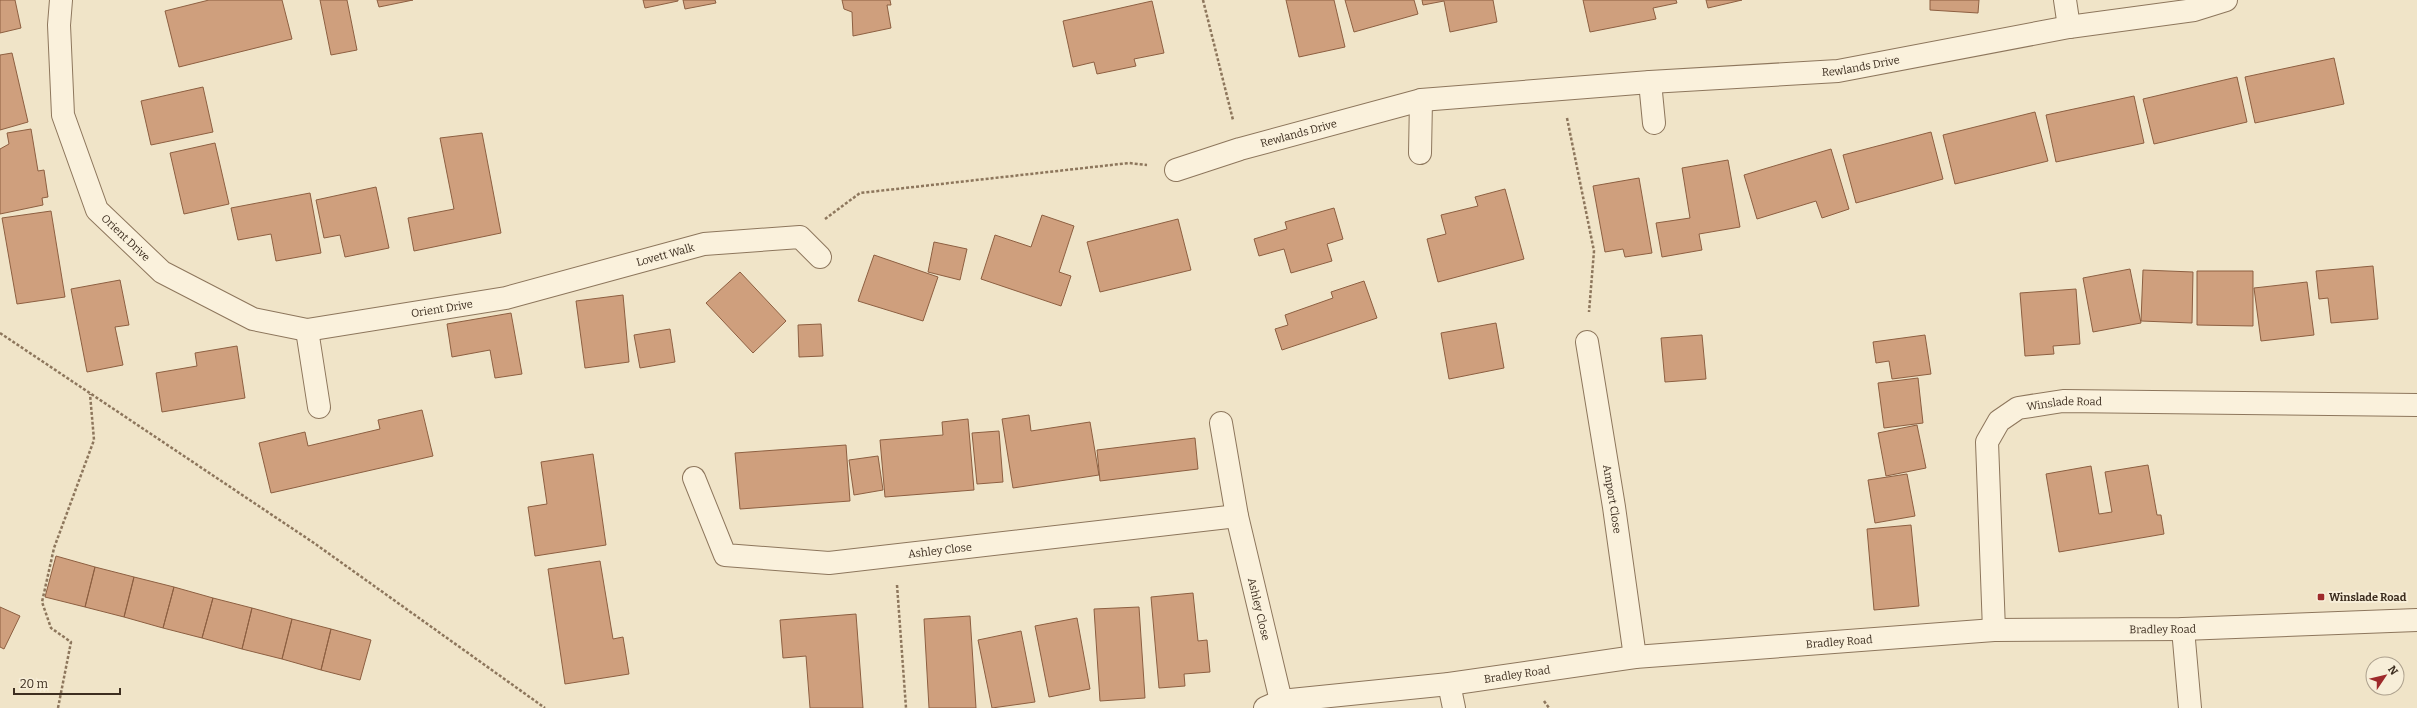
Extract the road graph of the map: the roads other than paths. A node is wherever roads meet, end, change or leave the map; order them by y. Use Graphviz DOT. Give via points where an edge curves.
graph roads {
  1 [pos="61,0"];
  2 [pos="2065,0"];
  3 [pos="2226,0"];
  4 [pos="2194,5"];
  5 [pos="2069,27"];
  6 [pos="1650,82"];
  7 [pos="1421,100"];
  8 [pos="1654,123"];
  9 [pos="1420,153"];
  10 [pos="1176,170"];
  11 [pos="820,256"];
  12 [pos="506,298"];
  13 [pos="307,330"];
  14 [pos="1587,342"];
  15 [pos="2417,405"];
  16 [pos="319,407"];
  17 [pos="1221,423"];
  18 [pos="694,478"];
  19 [pos="1237,516"];
  20 [pos="2417,620"];
  21 [pos="2183,629"];
  22 [pos="1994,630"];
  23 [pos="1635,657"];
  24 [pos="1448,684"];
  25 [pos="1273,705"];
  26 [pos="1454,708"];
  27 [pos="2190,708"];
  1 -- 13 [label="street, Orient Drive" via="59,25 64,115 98,210 162,272 253,319"];
  2 -- 5 [label="street"];
  3 -- 4 [label="street, Rewlands Drive"];
  4 -- 5 [label="street, Rewlands Drive"];
  5 -- 6 [label="street, Rewlands Drive" via="1838,71"];
  6 -- 7 [label="street, Rewlands Drive"];
  6 -- 8 [label="street"];
  7 -- 9 [label="street"];
  7 -- 10 [label="street, Rewlands Drive" via="1240,149"];
  11 -- 12 [label="street, Lovett Walk" via="800,237 704,244"];
  12 -- 13 [label="street, Orient Drive"];
  13 -- 16 [label="street"];
  14 -- 23 [label="street, Amport Close"];
  15 -- 22 [label="street, Winslade Road" via="2063,401 2018,408 1999,421 1987,442"];
  17 -- 19 [label="street, Ashley Close"];
  18 -- 19 [label="street, Ashley Close" via="726,555 830,563"];
  19 -- 25 [label="street, Ashley Close"];
  20 -- 21 [label="street, Bradley Road"];
  21 -- 22 [label="street, Bradley Road"];
  21 -- 27 [label="street"];
  22 -- 23 [label="street, Bradley Road"];
  23 -- 24 [label="street, Bradley Road"];
  24 -- 25 [label="street, Bradley Road"];
  24 -- 26 [label="street"];
}
